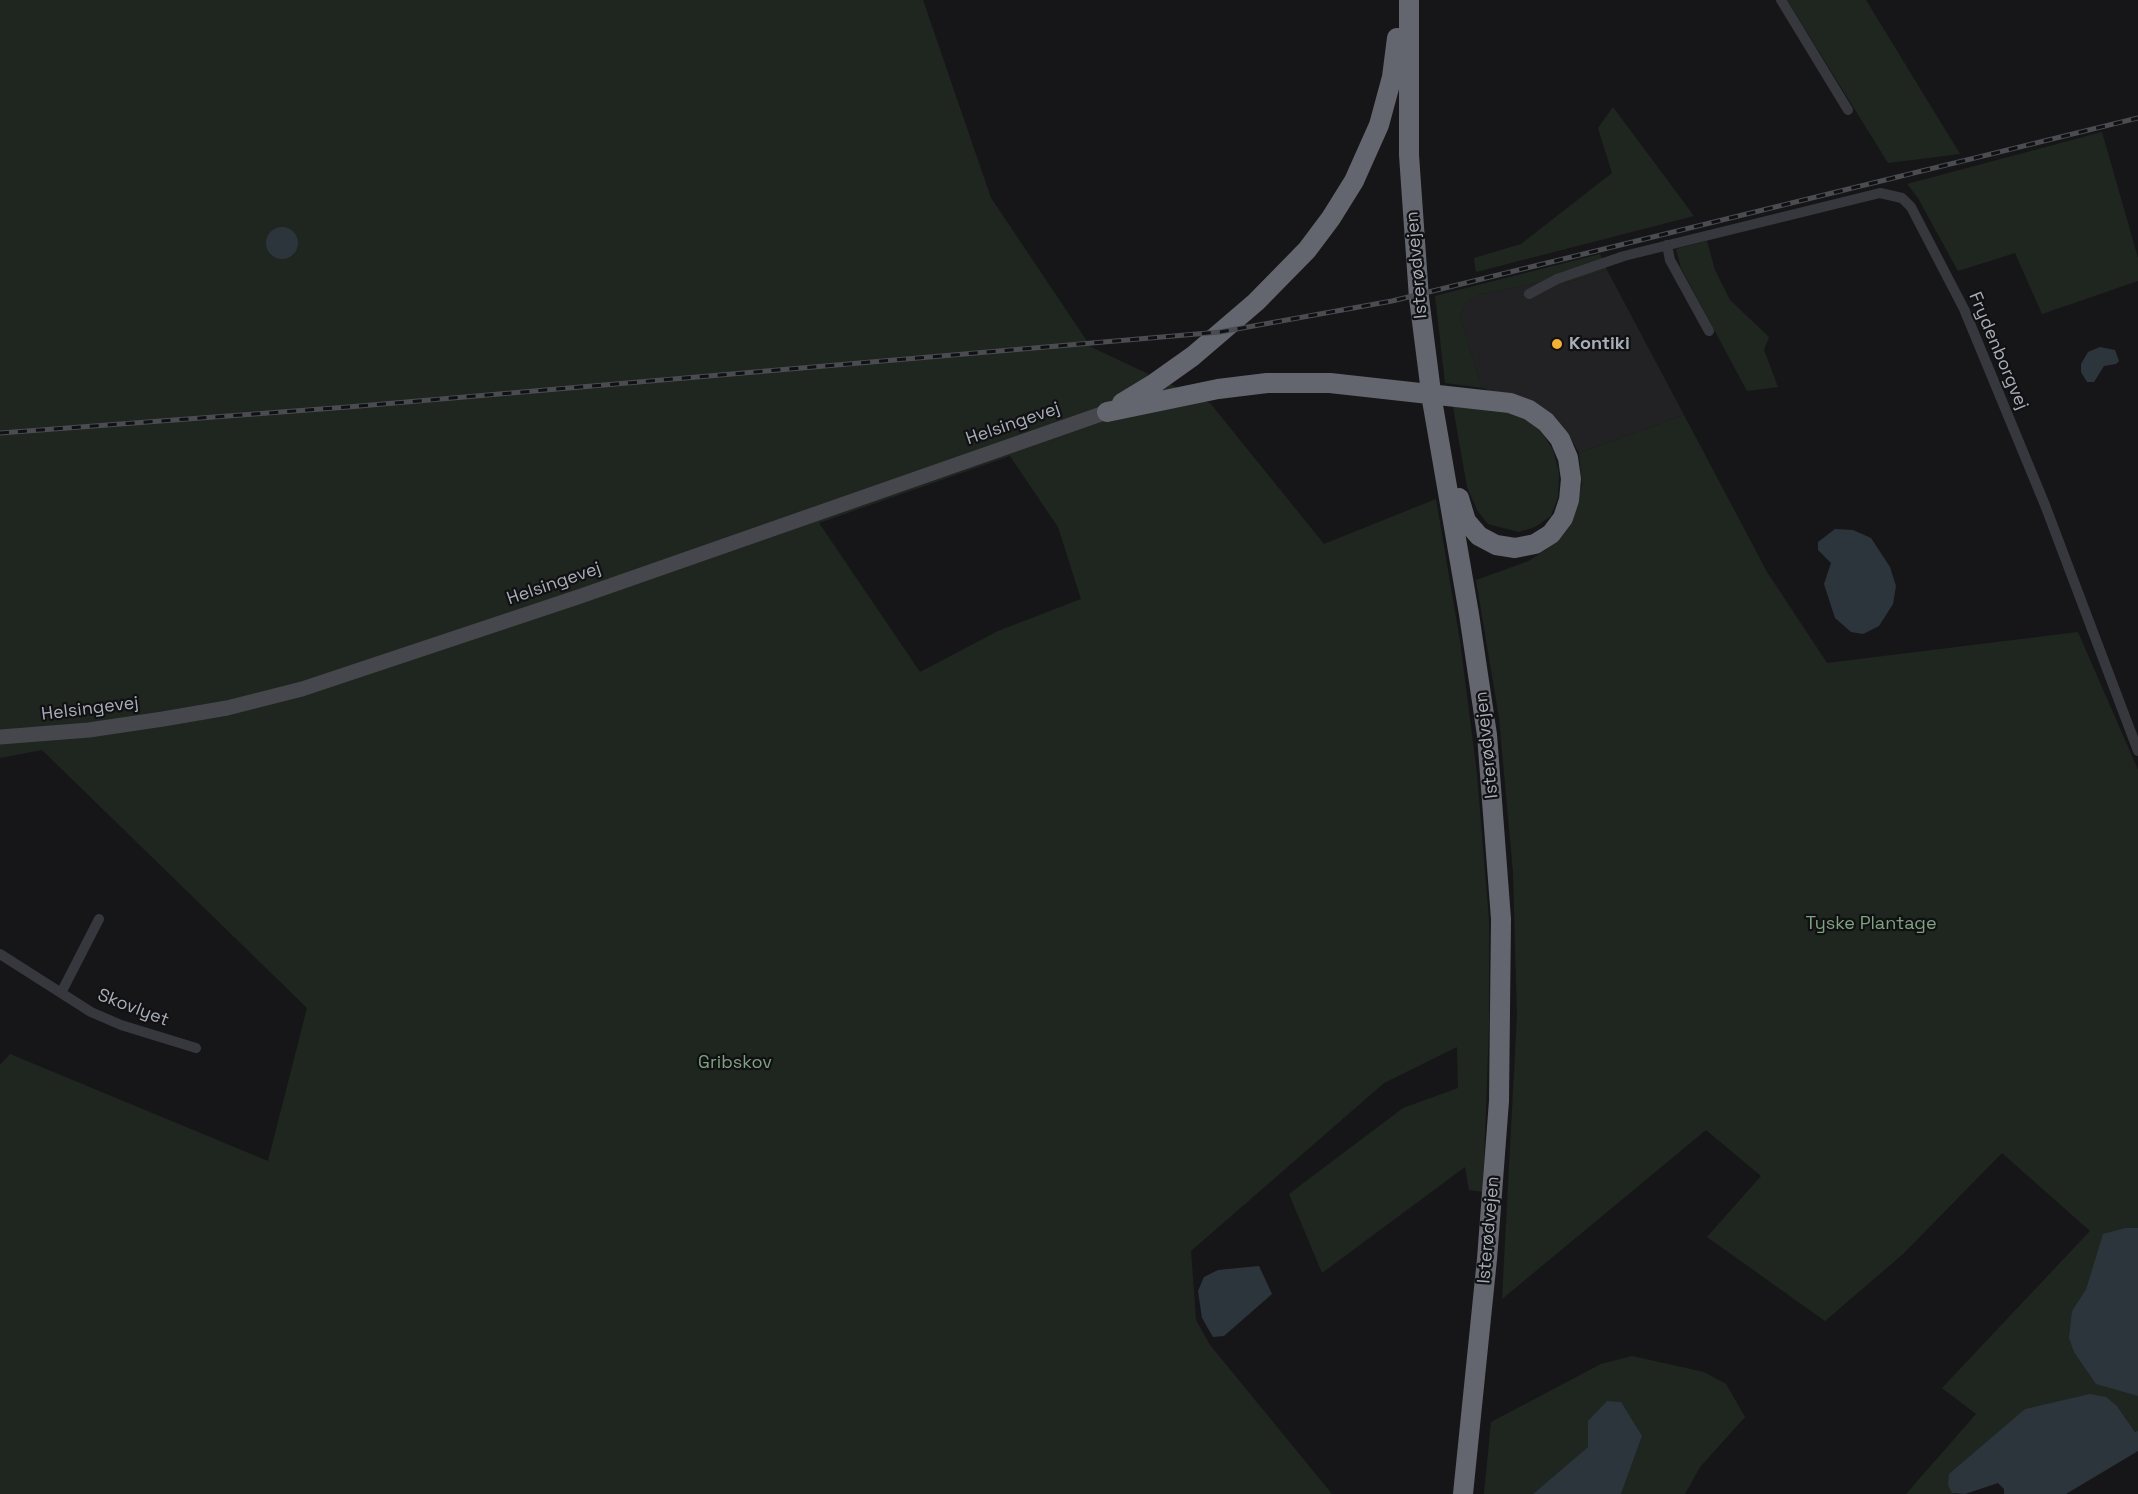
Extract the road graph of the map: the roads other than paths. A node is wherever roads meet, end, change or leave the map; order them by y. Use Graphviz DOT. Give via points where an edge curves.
graph roads {
  1 [pos="1401,0"];
  2 [pos="1409,0"];
  3 [pos="1781,0"];
  4 [pos="1408,92"];
  5 [pos="1848,110"];
  6 [pos="1667,245"];
  7 [pos="1528,294"];
  8 [pos="1709,331"];
  9 [pos="1107,412"];
  10 [pos="0,737"];
  11 [pos="2138,751"];
  12 [pos="99,919"];
  13 [pos="0,954"];
  14 [pos="61,993"];
  15 [pos="196,1048"];
  16 [pos="1463,1494"];
  1 -- 9 [label="highway" via="1392,77 1379,125 1354,181 1331,218 1307,250 1256,302 1155,383"];
  2 -- 4 [label="highway, Isterødvejen"];
  3 -- 5 [label="street"];
  4 -- 9 [label="highway" via="1416,132 1439,382 1459,502 1472,528 1496,545 1515,548 1534,544 1551,534 1563,518 1569,500 1571,479 1564,449 1546,423 1529,410 1510,403 1472,397 1396,389 1309,382 1218,389"];
  4 -- 16 [label="highway, Isterødvejen" via="1419,298 1486,725 1499,861 1498,1112"];
  6 -- 7 [label="street, Frydenborgvej" via="1557,279"];
  6 -- 8 [label="street" via="1670,260"];
  6 -- 11 [label="street, Frydenborgvej" via="1880,193 1902,198 1911,207 1964,309 2045,505"];
  9 -- 10 [label="street, Helsingevej" via="302,689 163,719"];
  12 -- 14 [label="street"];
  13 -- 14 [label="street, Skovlyet"];
  14 -- 15 [label="street, Skovlyet" via="122,1025"];
}
